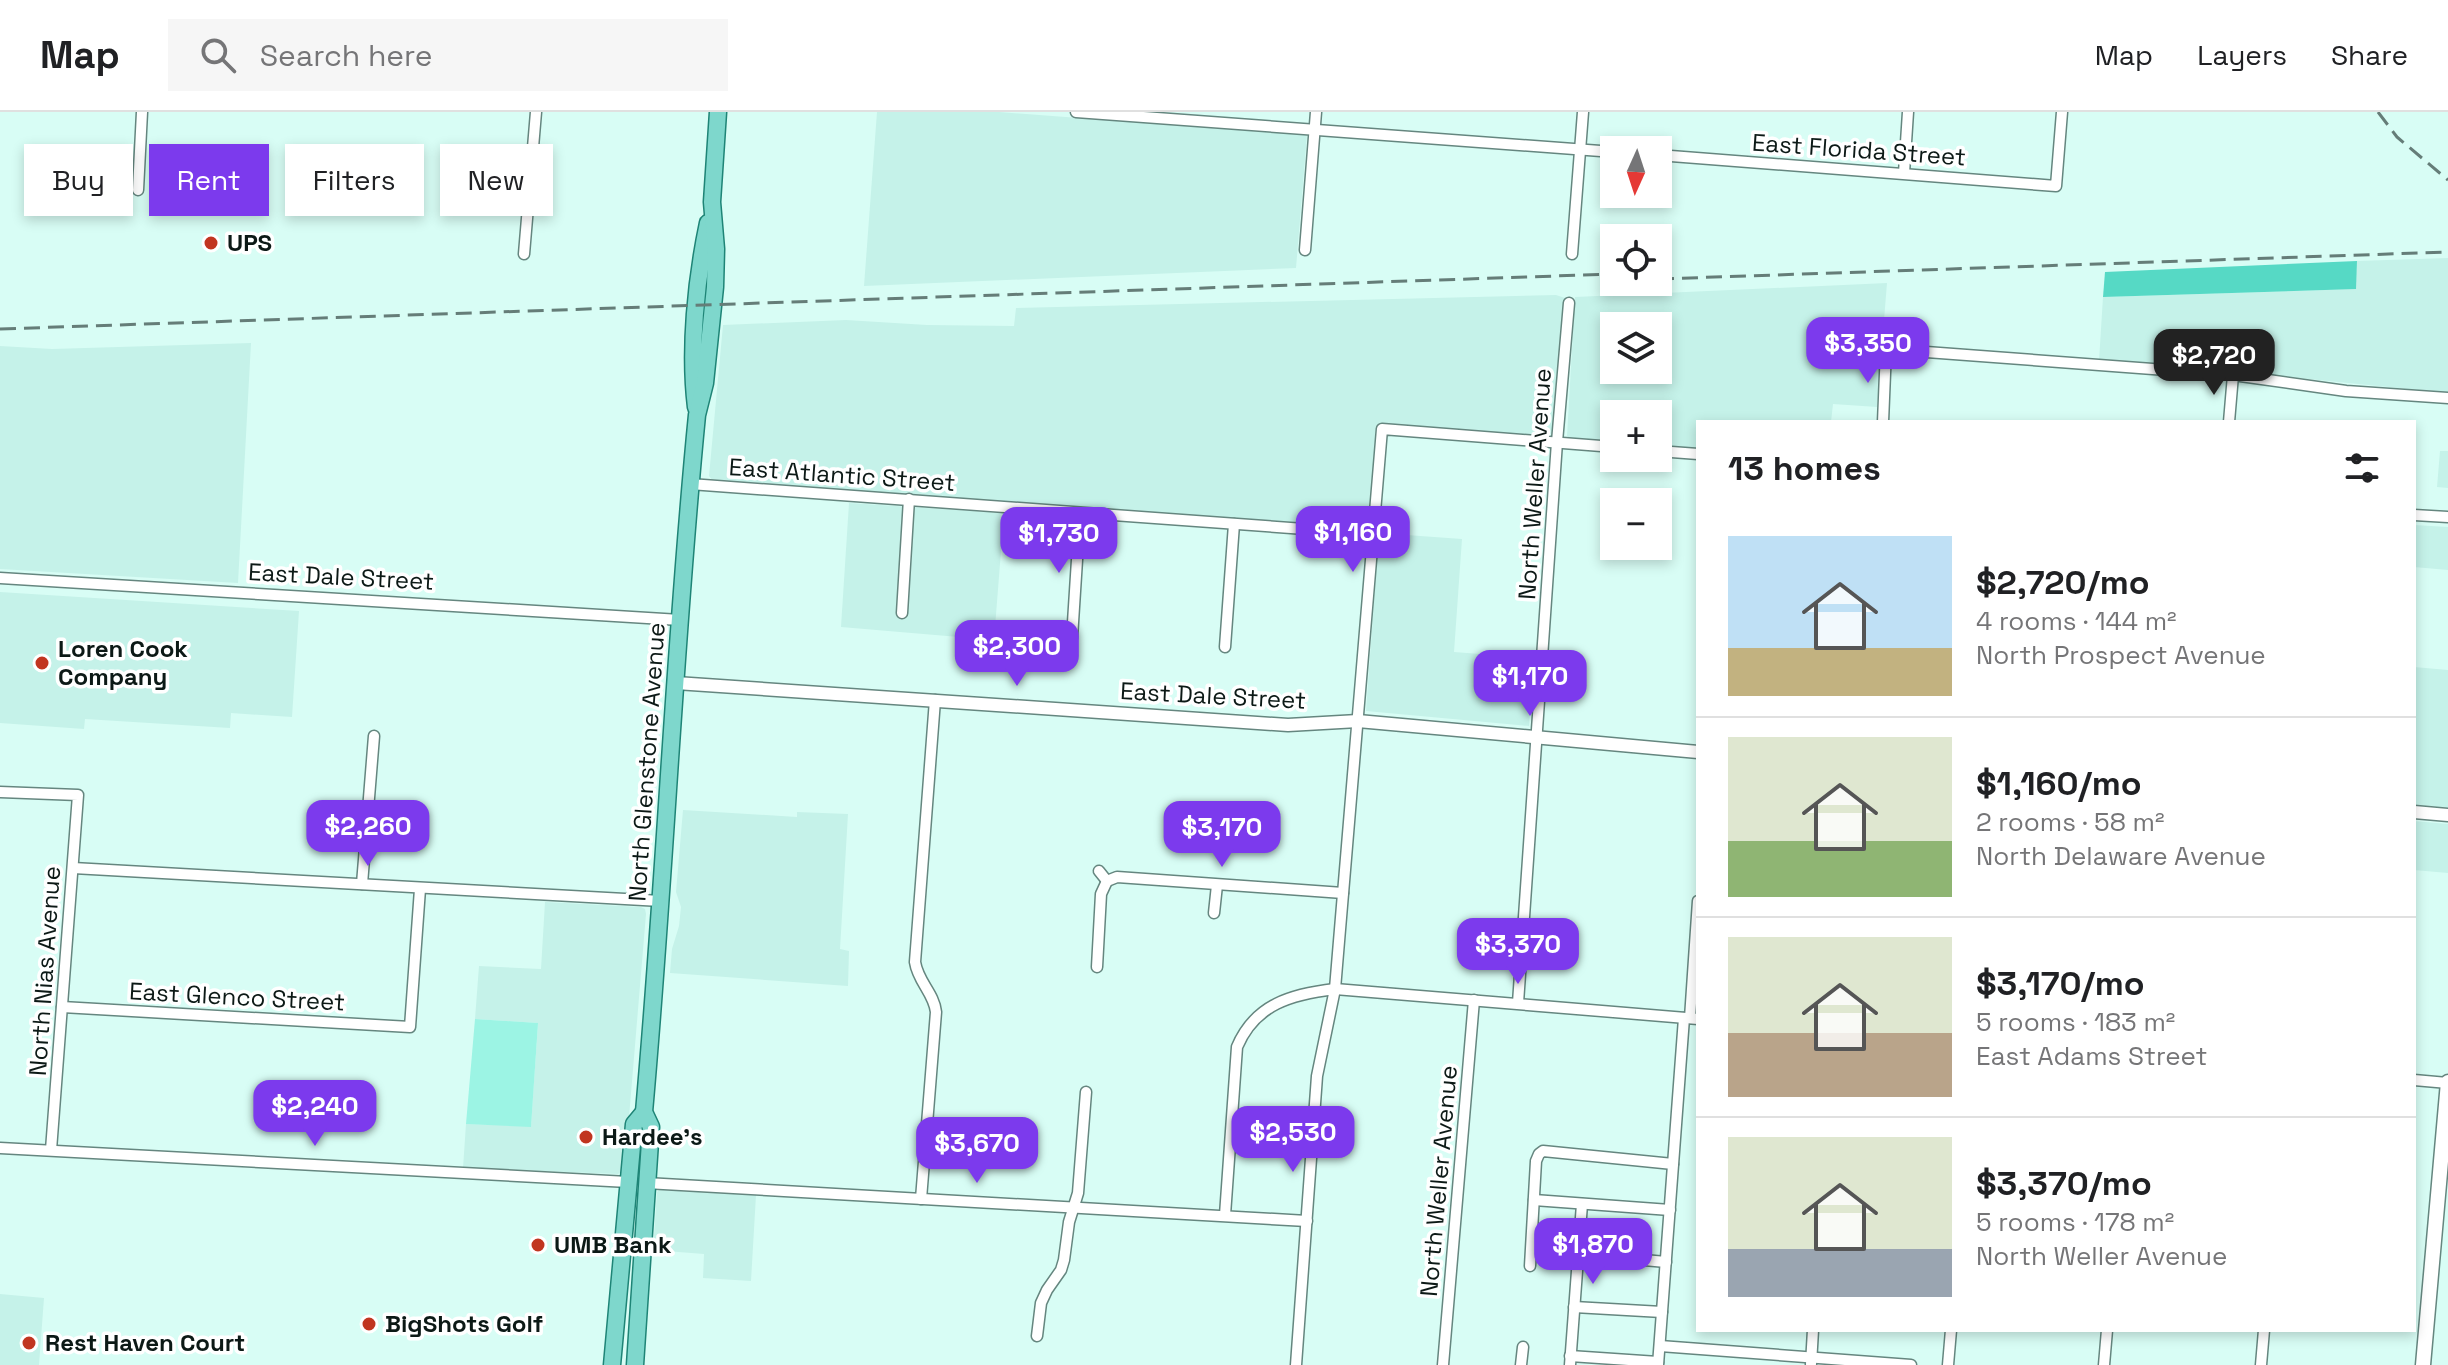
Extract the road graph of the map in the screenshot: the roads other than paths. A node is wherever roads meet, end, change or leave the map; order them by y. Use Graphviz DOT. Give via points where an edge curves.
graph roads {
  1 [pos="142,112"];
  2 [pos="536,112"];
  3 [pos="718,112"];
  4 [pos="1076,112"];
  5 [pos="1316,112"];
  6 [pos="1583,112"];
  7 [pos="1908,112"];
  8 [pos="2062,112"];
  9 [pos="1315,130"];
  10 [pos="1581,149"];
  11 [pos="1600,151"];
  12 [pos="1672,156"];
  13 [pos="1904,173"];
  14 [pos="138,190"];
  15 [pos="1305,250"];
  16 [pos="524,254"];
  17 [pos="1572,254"];
  18 [pos="1569,303"];
  19 [pos="2233,375"];
  20 [pos="2448,398"];
  21 [pos="1883,420"];
  22 [pos="2229,420"];
  23 [pos="1557,442"];
  24 [pos="1600,446"];
  25 [pos="1672,452"];
  26 [pos="1696,454"];
  27 [pos="690,484"];
  28 [pos="909,499"];
  29 [pos="1080,513"];
  30 [pos="2416,515"];
  31 [pos="2448,517"];
  32 [pos="1234,524"];
  33 [pos="1373,534"];
  34 [pos="0,578"];
  35 [pos="902,613"];
  36 [pos="680,620"];
  37 [pos="1072,638"];
  38 [pos="1225,647"];
  39 [pos="676,683"];
  40 [pos="935,700"];
  41 [pos="1358,721"];
  42 [pos="374,736"];
  43 [pos="1538,736"];
  44 [pos="1696,752"];
  45 [pos="0,792"];
  46 [pos="2416,812"];
  47 [pos="2448,815"];
  48 [pos="73,868"];
  49 [pos="1099,871"];
  50 [pos="1107,881"];
  51 [pos="362,884"];
  52 [pos="1217,885"];
  53 [pos="420,889"];
  54 [pos="1343,893"];
  55 [pos="661,901"];
  56 [pos="1214,913"];
  57 [pos="1696,934"];
  58 [pos="1097,967"];
  59 [pos="1335,989"];
  60 [pos="1474,1000"];
  61 [pos="1518,1003"];
  62 [pos="62,1007"];
  63 [pos="1691,1018"];
  64 [pos="2416,1080"];
  65 [pos="2448,1083"];
  66 [pos="1086,1092"];
  67 [pos="2447,1108"];
  68 [pos="639,1118"];
  69 [pos="0,1148"];
  70 [pos="51,1150"];
  71 [pos="1673,1164"];
  72 [pos="628,1182"];
  73 [pos="646,1183"];
  74 [pos="921,1199"];
  75 [pos="1534,1200"];
  76 [pos="1582,1204"];
  77 [pos="1074,1207"];
  78 [pos="1670,1210"];
  79 [pos="1225,1215"];
  80 [pos="1307,1221"];
  81 [pos="1578,1254"];
  82 [pos="641,1259"];
  83 [pos="1666,1262"];
  84 [pos="1530,1266"];
  85 [pos="618,1299"];
  86 [pos="1574,1307"];
  87 [pos="1662,1312"];
  88 [pos="1813,1332"];
  89 [pos="1951,1332"];
  90 [pos="2107,1332"];
  91 [pos="2264,1332"];
  92 [pos="1037,1336"];
  93 [pos="1660,1346"];
  94 [pos="1523,1347"];
  95 [pos="1570,1361"];
  96 [pos="1811,1362"];
  97 [pos="1658,1364"];
  98 [pos="603,1365"];
  99 [pos="612,1365"];
  100 [pos="635,1365"];
  101 [pos="1296,1365"];
  102 [pos="1443,1365"];
  103 [pos="1521,1365"];
  104 [pos="1911,1365"];
  105 [pos="1948,1365"];
  106 [pos="2104,1365"];
  107 [pos="2261,1365"];
  108 [pos="2423,1365"];
  1 -- 14 [label="street"];
  2 -- 16 [label="street"];
  3 -- 27 [label="main road, North Glenstone Avenue" via="696,320 697,415"];
  4 -- 9 [label="street"];
  5 -- 9 [label="street"];
  6 -- 10 [label="street"];
  7 -- 13 [label="street"];
  8 -- 13 [label="street, East Florida Street" via="2056,186"];
  9 -- 10 [label="street"];
  9 -- 15 [label="street"];
  10 -- 11 [label="street"];
  10 -- 17 [label="street"];
  12 -- 13 [label="street, East Florida Street"];
  18 -- 23 [label="street, North Weller Avenue"];
  19 -- 20 [label="street"];
  19 -- 21 [label="street" via="1886,349"];
  19 -- 22 [label="street"];
  23 -- 24 [label="street"];
  23 -- 33 [label="street" via="1382,429"];
  23 -- 43 [label="street, North Weller Avenue"];
  25 -- 26 [label="street"];
  27 -- 28 [label="street, East Atlantic Street"];
  27 -- 36 [label="main road, North Glenstone Avenue"];
  28 -- 29 [label="street, East Atlantic Street"];
  28 -- 35 [label="street"];
  29 -- 32 [label="street, East Atlantic Street"];
  29 -- 37 [label="street"];
  30 -- 31 [label="street"];
  32 -- 33 [label="street, East Atlantic Street"];
  32 -- 38 [label="street"];
  33 -- 41 [label="street"];
  34 -- 36 [label="street, East Dale Street"];
  36 -- 39 [label="main road, North Glenstone Avenue"];
  39 -- 40 [label="street, East Dale Street"];
  39 -- 55 [label="main road, North Glenstone Avenue"];
  40 -- 41 [label="street, East Dale Street" via="1288,725"];
  40 -- 74 [label="street" via="915,962 936,1012"];
  41 -- 43 [label="street, East Dale Street"];
  41 -- 54 [label="street"];
  42 -- 51 [label="street"];
  43 -- 44 [label="street, East Dale Street"];
  43 -- 61 [label="street, North Weller Avenue"];
  45 -- 48 [label="street, North Nias Avenue" via="78,795"];
  46 -- 47 [label="street"];
  48 -- 51 [label="street"];
  48 -- 62 [label="street, North Nias Avenue"];
  49 -- 50 [label="street"];
  50 -- 52 [label="street" via="1117,877"];
  50 -- 58 [label="street" via="1101,894"];
  51 -- 53 [label="street"];
  52 -- 54 [label="street"];
  52 -- 56 [label="street"];
  53 -- 55 [label="street"];
  53 -- 62 [label="street, East Glenco Street" via="410,1027"];
  54 -- 59 [label="street"];
  55 -- 68 [label="main road, North Glenstone Avenue"];
  57 -- 63 [label="street"];
  59 -- 60 [label="street"];
  59 -- 79 [label="street" via="1277,1002 1244,1030 1234,1075"];
  59 -- 80 [label="street" via="1317,1076"];
  60 -- 61 [label="street"];
  60 -- 102 [label="street, North Weller Avenue"];
  61 -- 63 [label="street"];
  62 -- 70 [label="street, North Nias Avenue"];
  63 -- 71 [label="street"];
  64 -- 65 [label="street"];
  65 -- 67 [label="main road"];
  66 -- 77 [label="street"];
  67 -- 108 [label="main road"];
  68 -- 72 [label="main road, North Glenstone Avenue"];
  68 -- 73 [label="main road, North Glenstone Avenue" via="651,1127"];
  69 -- 70 [label="street"];
  70 -- 72 [label="street"];
  71 -- 75 [label="street" via="1543,1151 1536,1161"];
  71 -- 78 [label="street"];
  72 -- 82 [label="main road" via="636,1195 634,1247"];
  72 -- 85 [label="main road, North Glenstone Avenue"];
  73 -- 74 [label="street"];
  73 -- 82 [label="main road, North Glenstone Avenue"];
  74 -- 77 [label="street"];
  75 -- 76 [label="street"];
  75 -- 84 [label="street"];
  76 -- 78 [label="street"];
  76 -- 81 [label="street"];
  77 -- 79 [label="street"];
  77 -- 92 [label="street" via="1063,1265 1039,1310"];
  78 -- 83 [label="street"];
  79 -- 80 [label="street"];
  80 -- 101 [label="street"];
  81 -- 83 [label="street"];
  81 -- 86 [label="street"];
  82 -- 100 [label="main road, North Glenstone Avenue"];
  83 -- 87 [label="street"];
  85 -- 98 [label="main road"];
  85 -- 99 [label="main road, North Glenstone Avenue"];
  86 -- 87 [label="street"];
  86 -- 95 [label="street"];
  87 -- 93 [label="street"];
  88 -- 96 [label="street"];
  89 -- 105 [label="street"];
  90 -- 106 [label="street"];
  91 -- 107 [label="street"];
  93 -- 96 [label="street"];
  93 -- 97 [label="street"];
  94 -- 103 [label="street"];
  95 -- 97 [label="street"];
  96 -- 104 [label="street"];
}
